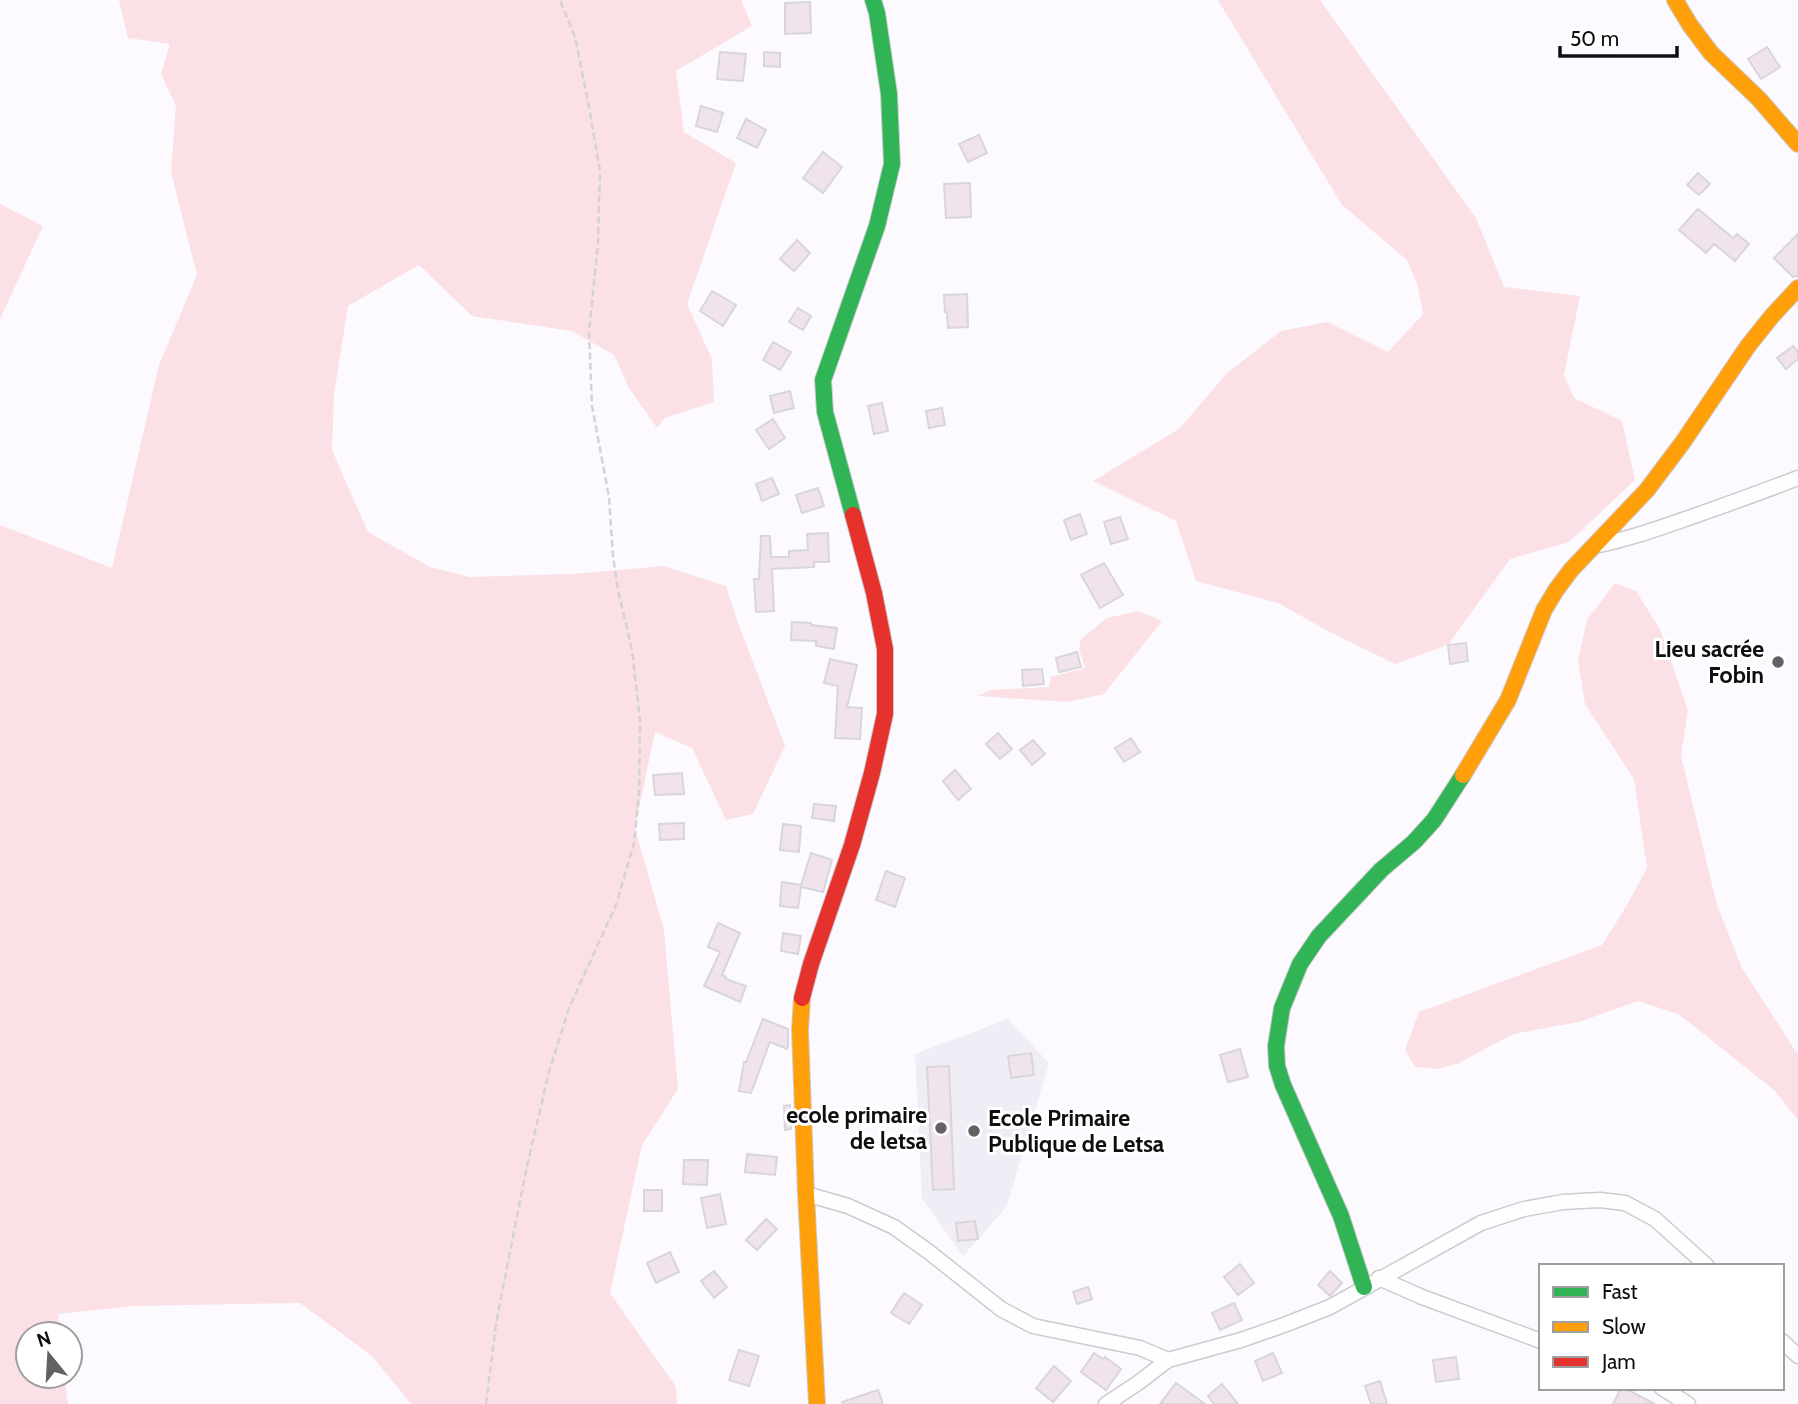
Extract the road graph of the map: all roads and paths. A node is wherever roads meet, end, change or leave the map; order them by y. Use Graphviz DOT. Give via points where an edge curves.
graph roads {
  1 [pos="560,0"];
  2 [pos="873,0"];
  3 [pos="1675,0"];
  4 [pos="1798,144"];
  5 [pos="1798,288"];
  6 [pos="1798,478"];
  7 [pos="1594,546"];
  8 [pos="806,1194"];
  9 [pos="1705,1264"];
  10 [pos="1379,1278"];
  11 [pos="1364,1287"];
  12 [pos="1539,1340"];
  13 [pos="1784,1343"];
  14 [pos="1798,1356"];
  15 [pos="1168,1360"];
  16 [pos="1665,1390"];
  17 [pos="486,1404"];
  18 [pos="817,1404"];
  19 [pos="1106,1404"];
  20 [pos="1688,1404"];
  1 -- 17 [label="path" via="575,37 600,171 589,332 592,406 618,590 632,650 640,720 639,793 634,843 617,905 569,1008 549,1072 496,1324"];
  2 -- 8 [label="street" via="889,94 892,164 873,238 823,380 825,412 885,649 885,714 852,845 802,996"];
  3 -- 4 [label="street" via="1711,53"];
  5 -- 7 [label="street" via="1748,346 1647,490"];
  6 -- 7 [label="street" via="1657,530"];
  7 -- 11 [label="street" via="1544,610 1508,700 1434,820 1319,936 1300,964 1282,1008 1277,1066 1341,1216"];
  8 -- 15 [label="street" via="848,1206 894,1227 1001,1309 1033,1326 1140,1349"];
  8 -- 18 [label="street"];
  9 -- 10 [label="street" via="1656,1219 1625,1203 1600,1200 1537,1206 1481,1223"];
  10 -- 11 [label="street"];
  10 -- 12 [label="street"];
  11 -- 15 [label="street" via="1284,1325"];
  13 -- 14 [label="street"];
  15 -- 19 [label="street"];
  16 -- 20 [label="street"];
}
